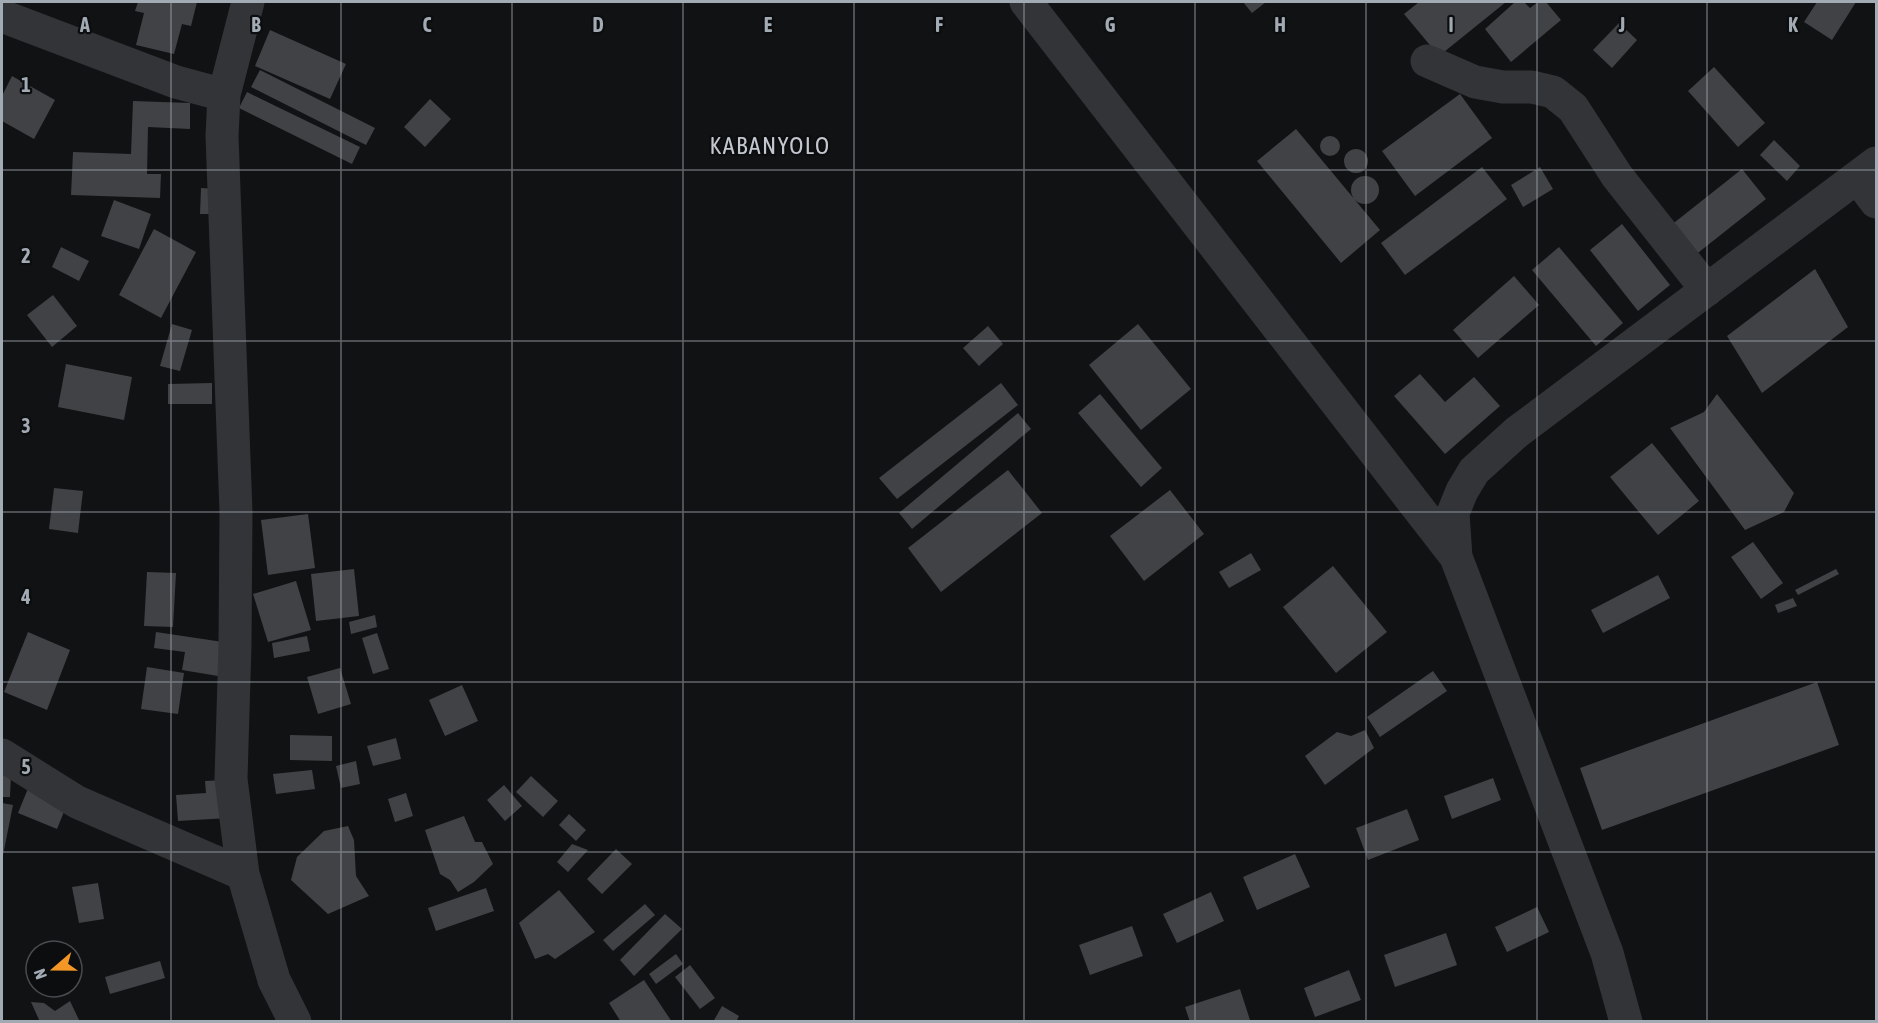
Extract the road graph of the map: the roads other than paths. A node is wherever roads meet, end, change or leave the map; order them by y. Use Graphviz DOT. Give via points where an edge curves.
graph roads {
  1 [pos="248,2"];
  2 [pos="1026,2"];
  3 [pos="2,16"];
  4 [pos="1427,61"];
  5 [pos="224,95"];
  6 [pos="1870,181"];
  7 [pos="1707,290"];
  8 [pos="1456,557"];
  9 [pos="2,755"];
  10 [pos="243,874"];
  11 [pos="295,1022"];
  12 [pos="1626,1022"];
  1 -- 5 [label="street"];
  2 -- 8 [label="street"];
  3 -- 5 [label="street" via="177,82"];
  4 -- 7 [label="street" via="1475,82 1553,92 1567,103 1617,176"];
  5 -- 10 [label="street" via="222,136 237,512 231,779"];
  6 -- 7 [label="street"];
  7 -- 8 [label="street" via="1517,432 1474,471 1453,513"];
  8 -- 12 [label="street" via="1607,953"];
  9 -- 10 [label="street" via="76,802"];
  10 -- 11 [label="street" via="274,980"];
}
